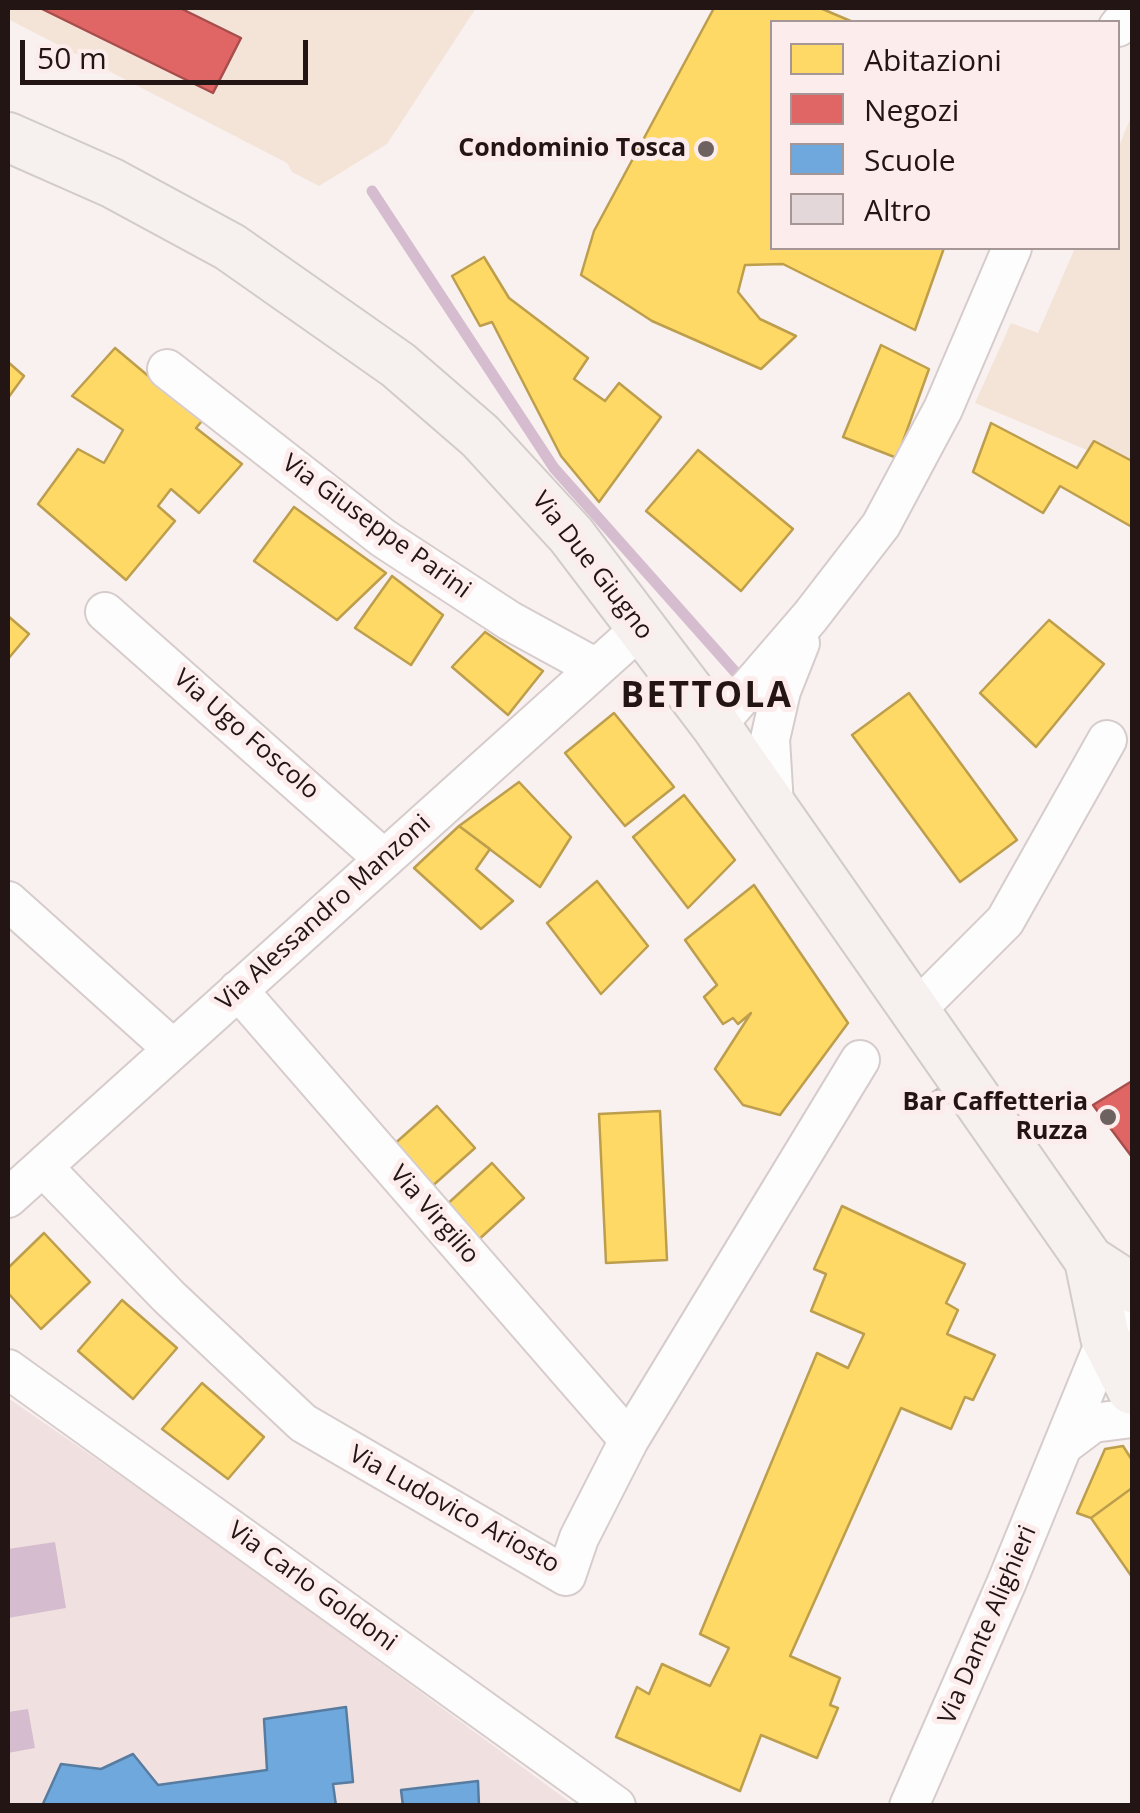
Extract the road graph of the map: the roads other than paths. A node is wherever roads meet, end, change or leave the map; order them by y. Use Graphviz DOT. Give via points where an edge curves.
graph roads {
  1 [pos="8,137"];
  2 [pos="1011,250"];
  3 [pos="168,369"];
  4 [pos="105,612"];
  5 [pos="810,617"];
  6 [pos="640,628"];
  7 [pos="596,668"];
  8 [pos="716,726"];
  9 [pos="1107,740"];
  10 [pos="774,806"];
  11 [pos="384,859"];
  12 [pos="8,901"];
  13 [pos="238,990"];
  14 [pos="915,1011"];
  15 [pos="172,1048"];
  16 [pos="860,1060"];
  17 [pos="43,1167"];
  18 [pos="8,1196"];
  19 [pos="1090,1260"];
  20 [pos="1132,1288"];
  21 [pos="1119,1322"];
  22 [pos="8,1369"];
  23 [pos="1132,1390"];
  24 [pos="1132,1418"];
  25 [pos="629,1440"];
  26 [pos="1065,1444"];
  27 [pos="616,1806"];
  28 [pos="909,1806"];
  1 -- 6 [label="main road, Via Due Giugno" via="206,233 398,365 529,486"];
  2 -- 5 [label="street" via="904,488"];
  3 -- 7 [label="street, Via Giuseppe Parini" via="384,538"];
  4 -- 11 [label="street, Via Ugo Foscolo"];
  5 -- 8 [label="street"];
  5 -- 10 [label="street" via="770,739"];
  6 -- 7 [label="street, Via Alessandro Manzoni"];
  6 -- 8 [label="main road, Via Due Giugno"];
  7 -- 11 [label="street, Via Alessandro Manzoni"];
  8 -- 10 [label="main road, Via Due Giugno"];
  9 -- 14 [label="street" via="1005,921"];
  10 -- 14 [label="main road, Via Due Giugno"];
  11 -- 13 [label="street, Via Alessandro Manzoni"];
  12 -- 15 [label="street"];
  13 -- 15 [label="street, Via Alessandro Manzoni"];
  13 -- 25 [label="street, Via Virgilio"];
  14 -- 19 [label="main road, Via Due Giugno"];
  15 -- 17 [label="street, Via Alessandro Manzoni"];
  16 -- 25 [label="street, Via Ludovico Ariosto"];
  17 -- 18 [label="street, Via Alessandro Manzoni"];
  17 -- 25 [label="street, Via Ludovico Ariosto" via="303,1424 566,1576"];
  19 -- 20 [label="main road"];
  19 -- 21 [label="main road"];
  21 -- 23 [label="main road"];
  21 -- 26 [label="street, Via Dante Alighieri"];
  22 -- 27 [label="street, Via Carlo Goldoni"];
  24 -- 26 [label="street" via="1093,1423"];
  26 -- 28 [label="street, Via Dante Alighieri"];
}
